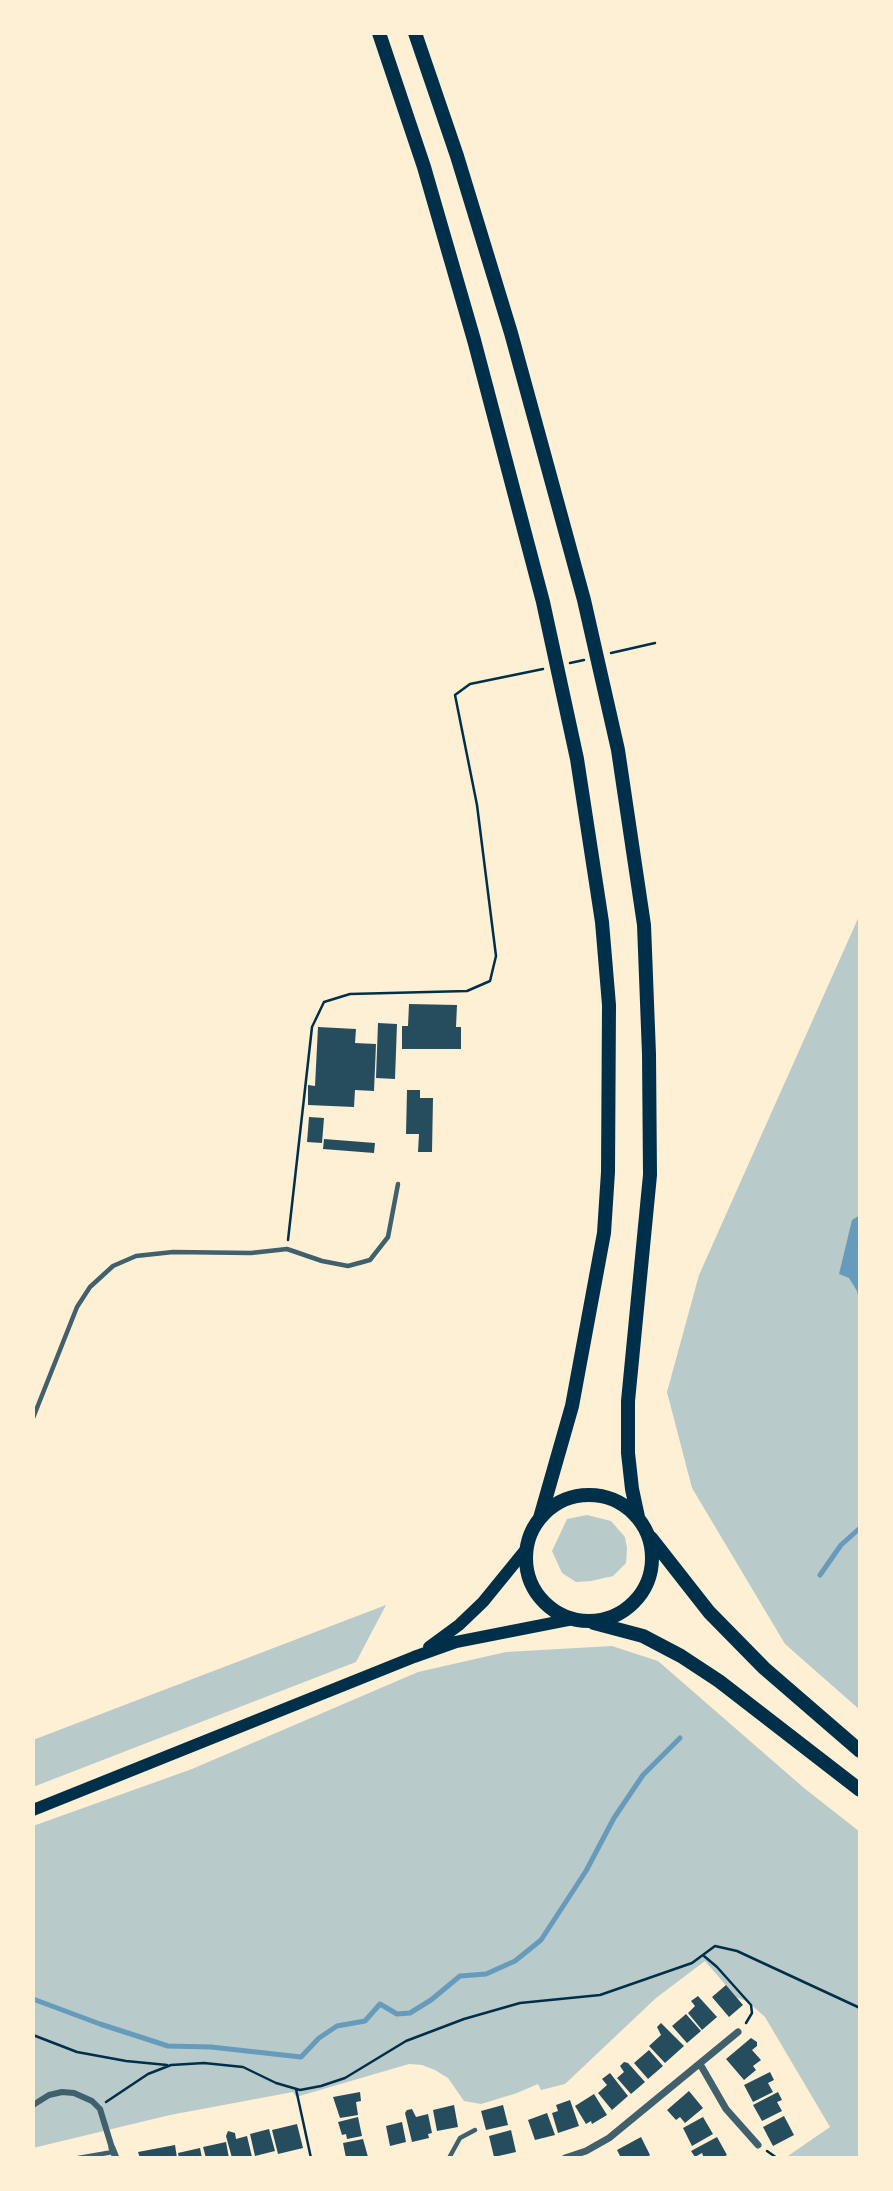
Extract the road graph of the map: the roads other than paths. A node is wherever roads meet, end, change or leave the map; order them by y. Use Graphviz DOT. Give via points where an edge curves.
graph roads {
  1 [pos="379,33"];
  2 [pos="415,33"];
  3 [pos="398,1184"];
  4 [pos="33,1418"];
  5 [pos="638,1517"];
  6 [pos="540,1518"];
  7 [pos="646,1531"];
  8 [pos="527,1548"];
  9 [pos="578,1619"];
  10 [pos="414,1657"];
  11 [pos="860,1751"];
  12 [pos="860,1790"];
  13 [pos="33,1810"];
  14 [pos="738,2032"];
  15 [pos="699,2064"];
  16 [pos="33,2105"];
  17 [pos="475,2130"];
  18 [pos="758,2145"];
  19 [pos="114,2153"];
  20 [pos="588,2154"];
  21 [pos="78,2158"];
  22 [pos="449,2158"];
  23 [pos="565,2158"];
  1 -- 6 [label="highway" via="474,340 543,602 577,759 602,922 608,1005 604,1233 572,1406"];
  2 -- 5 [label="highway" via="511,333 584,600 618,750 644,926 649,1054 650,1175 628,1401 628,1453"];
  3 -- 4 [label="lane" via="388,1237 370,1260 348,1266 287,1249 173,1252 136,1256 113,1266 77,1307"];
  5 -- 6 [label="highway" via="616,1501 593,1495 564,1500"];
  5 -- 7 [label="highway"];
  6 -- 8 [label="highway"];
  7 -- 9 [label="highway" via="652,1562 641,1594 617,1614"];
  7 -- 11 [label="highway" via="709,1612 764,1668"];
  8 -- 9 [label="highway" via="527,1567 536,1591 554,1610"];
  8 -- 10 [label="main road" via="483,1602"];
  9 -- 10 [label="main road" via="456,1642"];
  9 -- 12 [label="highway" via="643,1636 681,1656"];
  10 -- 13 [label="main road"];
  14 -- 15 [label="street"];
  15 -- 18 [label="street" via="739,2127"];
  15 -- 20 [label="street"];
  16 -- 19 [label="street" via="62,2092 92,2101 100,2109"];
  17 -- 22 [label="lane" via="460,2137"];
  19 -- 21 [label="lane"];
  20 -- 23 [label="street"];
}
